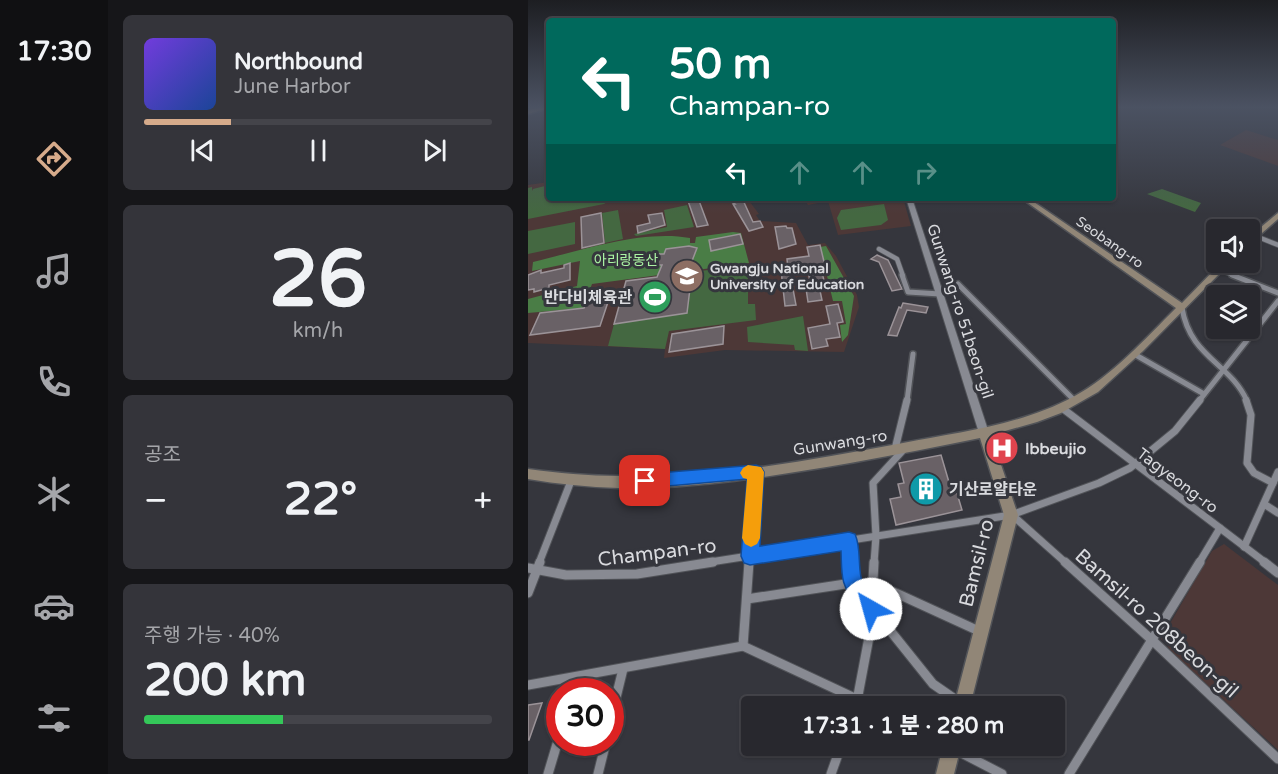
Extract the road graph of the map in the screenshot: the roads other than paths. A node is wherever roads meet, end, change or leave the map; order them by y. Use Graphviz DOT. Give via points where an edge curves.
graph roads {
  1 [pos="910,201"];
  2 [pos="1028,201"];
  3 [pos="1278,215"];
  4 [pos="1260,230"];
  5 [pos="1260,240"];
  6 [pos="1278,245"];
  7 [pos="879,249"];
  8 [pos="1217,273"];
  9 [pos="1228,273"];
  10 [pos="958,284"];
  11 [pos="1278,293"];
  12 [pos="940,294"];
  13 [pos="1278,301"];
  14 [pos="1182,308"];
  15 [pos="913,354"];
  16 [pos="1134,354"];
  17 [pos="1222,373"];
  18 [pos="1204,394"];
  19 [pos="1075,401"];
  20 [pos="1062,408"];
  21 [pos="984,433"];
  22 [pos="900,448"];
  23 [pos="1135,464"];
  24 [pos="756,472"];
  25 [pos="1278,472"];
  26 [pos="528,474"];
  27 [pos="571,481"];
  28 [pos="1273,483"];
  29 [pos="1264,504"];
  30 [pos="1278,513"];
  31 [pos="1011,515"];
  32 [pos="1220,528"];
  33 [pos="876,536"];
  34 [pos="849,540"];
  35 [pos="1244,547"];
  36 [pos="750,556"];
  37 [pos="528,568"];
  38 [pos="537,569"];
  39 [pos="1278,573"];
  40 [pos="852,583"];
  41 [pos="874,583"];
  42 [pos="528,592"];
  43 [pos="747,599"];
  44 [pos="871,609"];
  45 [pos="981,632"];
  46 [pos="1153,641"];
  47 [pos="743,646"];
  48 [pos="623,669"];
  49 [pos="576,677"];
  50 [pos="621,678"];
  51 [pos="528,685"];
  52 [pos="843,696"];
  53 [pos="858,696"];
  54 [pos="950,696"];
  55 [pos="964,696"];
  56 [pos="553,756"];
  57 [pos="602,756"];
  58 [pos="837,756"];
  59 [pos="949,756"];
  60 [pos="969,756"];
  61 [pos="1278,759"];
  62 [pos="548,774"];
  63 [pos="598,774"];
  64 [pos="831,774"];
  65 [pos="945,774"];
  66 [pos="1002,774"];
  67 [pos="1069,774"];
  1 -- 12 [label="street, Gunwang-ro 51beon-gil"];
  2 -- 14 [label="main road, Seobang-ro"];
  3 -- 4 [label="main road"];
  5 -- 6 [label="street"];
  7 -- 12 [label="street" via="897,259 908,292"];
  8 -- 14 [label="main road, Gunwang-ro"];
  9 -- 11 [label="street"];
  10 -- 19 [label="street"];
  12 -- 21 [label="street, Gunwang-ro 51beon-gil"];
  13 -- 17 [label="street, Champan-ro"];
  14 -- 16 [label="main road, Gunwang-ro"];
  14 -- 17 [label="street" via="1190,337"];
  15 -- 22 [label="street"];
  16 -- 18 [label="street"];
  16 -- 19 [label="main road, Gunwang-ro"];
  17 -- 18 [label="street, Champan-ro"];
  17 -- 28 [label="street" via="1241,393 1250,411 1246,457 1249,467"];
  18 -- 23 [label="street, Champan-ro" via="1174,431"];
  19 -- 20 [label="main road, Gunwang-ro"];
  20 -- 21 [label="main road, Gunwang-ro"];
  20 -- 23 [label="street, Tagyeong-ro"];
  21 -- 22 [label="main road, Gunwang-ro"];
  21 -- 31 [label="main road, Bamsil-ro"];
  22 -- 24 [label="main road, Gunwang-ro"];
  22 -- 33 [label="street" via="873,483"];
  23 -- 31 [label="street, Champan-ro" via="1097,484"];
  23 -- 32 [label="street, Tagyeong-ro"];
  24 -- 27 [label="main road, Gunwang-ro" via="614,483"];
  24 -- 36 [label="street"];
  25 -- 28 [label="street"];
  26 -- 27 [label="main road, Gunwang-ro"];
  27 -- 38 [label="street"];
  28 -- 29 [label="street"];
  29 -- 30 [label="street"];
  29 -- 35 [label="street"];
  31 -- 33 [label="street, Champan-ro"];
  31 -- 45 [label="main road, Bamsil-ro"];
  31 -- 46 [label="street, Bamsil-ro 208beon-gil"];
  32 -- 35 [label="street, Tagyeong-ro"];
  32 -- 46 [label="street"];
  33 -- 34 [label="street, Champan-ro"];
  33 -- 41 [label="street"];
  34 -- 36 [label="street, Champan-ro"];
  34 -- 40 [label="street"];
  35 -- 39 [label="street, Tagyeong-ro"];
  36 -- 38 [label="street, Champan-ro" via="616,576 566,576"];
  36 -- 43 [label="street"];
  37 -- 38 [label="street, Champan-ro"];
  38 -- 42 [label="street"];
  40 -- 43 [label="street"];
  40 -- 44 [label="street"];
  41 -- 44 [label="street"];
  41 -- 45 [label="street"];
  43 -- 47 [label="street"];
  44 -- 53 [label="street"];
  44 -- 54 [label="street" via="933,684"];
  45 -- 55 [label="main road, Bamsil-ro"];
  46 -- 61 [label="street, Bamsil-ro 208beon-gil"];
  46 -- 67 [label="street"];
  47 -- 48 [label="street"];
  47 -- 52 [label="street"];
  48 -- 49 [label="street"];
  48 -- 50 [label="street"];
  49 -- 51 [label="street"];
  56 -- 62 [label="street"];
  57 -- 63 [label="street"];
  58 -- 64 [label="street"];
  59 -- 65 [label="main road"];
  60 -- 66 [label="street"];
}
